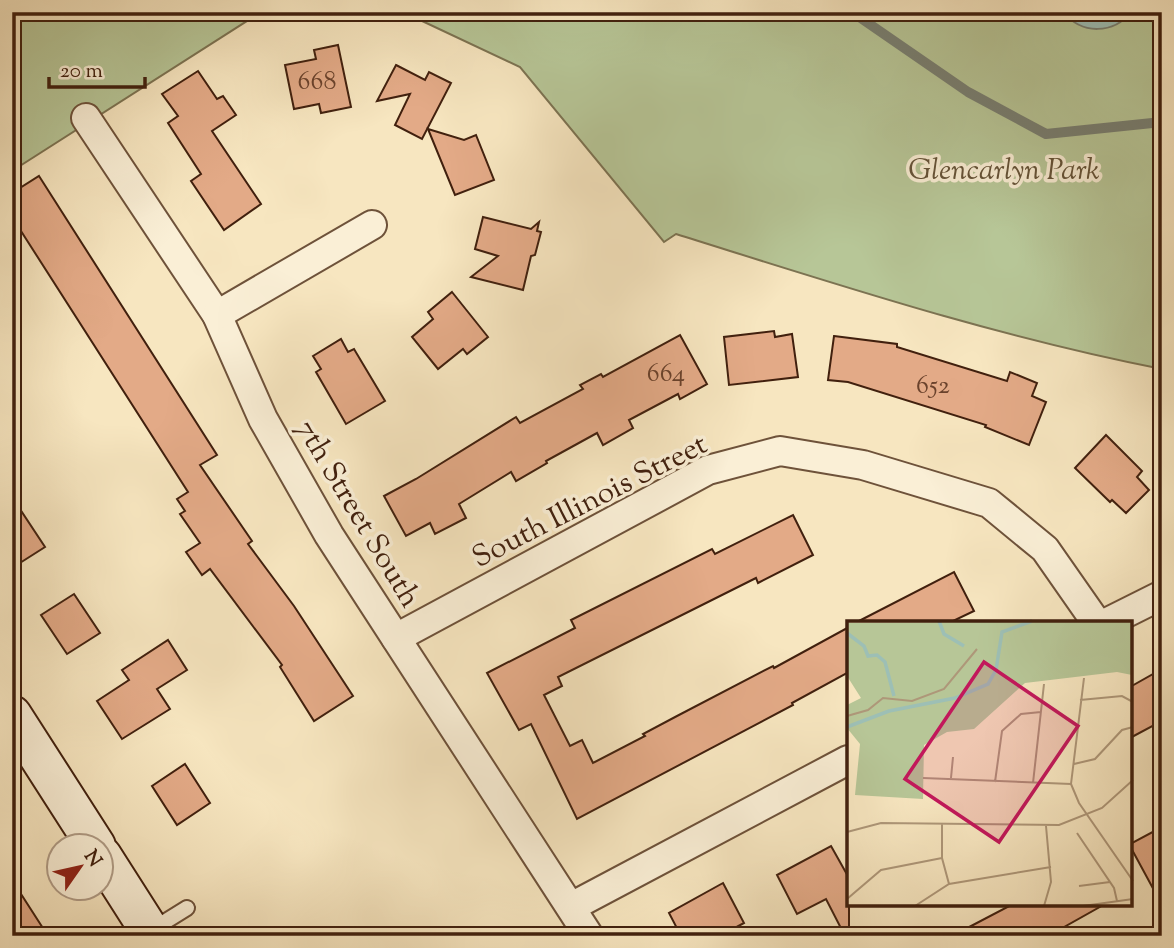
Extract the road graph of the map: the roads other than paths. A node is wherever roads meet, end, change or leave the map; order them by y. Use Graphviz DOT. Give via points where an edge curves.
graph roads {
  1 [pos="86,118"];
  2 [pos="372,225"];
  3 [pos="217,315"];
  4 [pos="1162,595"];
  5 [pos="1095,621"];
  6 [pos="1110,621"];
  7 [pos="396,638"];
  8 [pos="12,715"];
  9 [pos="847,761"];
  10 [pos="87,832"];
  11 [pos="116,878"];
  12 [pos="571,907"];
  13 [pos="187,908"];
  14 [pos="151,934"];
  15 [pos="589,936"];
  1 -- 3 [label="street, 7th Street South"];
  2 -- 3 [label="street"];
  3 -- 7 [label="street, 7th Street South" via="262,419"];
  4 -- 6 [label="street"];
  5 -- 7 [label="street, South Illinois Street" via="1045,549 989,503 863,464 780,451 708,470"];
  7 -- 12 [label="street, 7th Street South"];
  8 -- 10 [label="street"];
  9 -- 12 [label="street"];
  11 -- 14 [label="street"];
  12 -- 15 [label="street, 7th Street South"];
  13 -- 14 [label="lane"];
}
